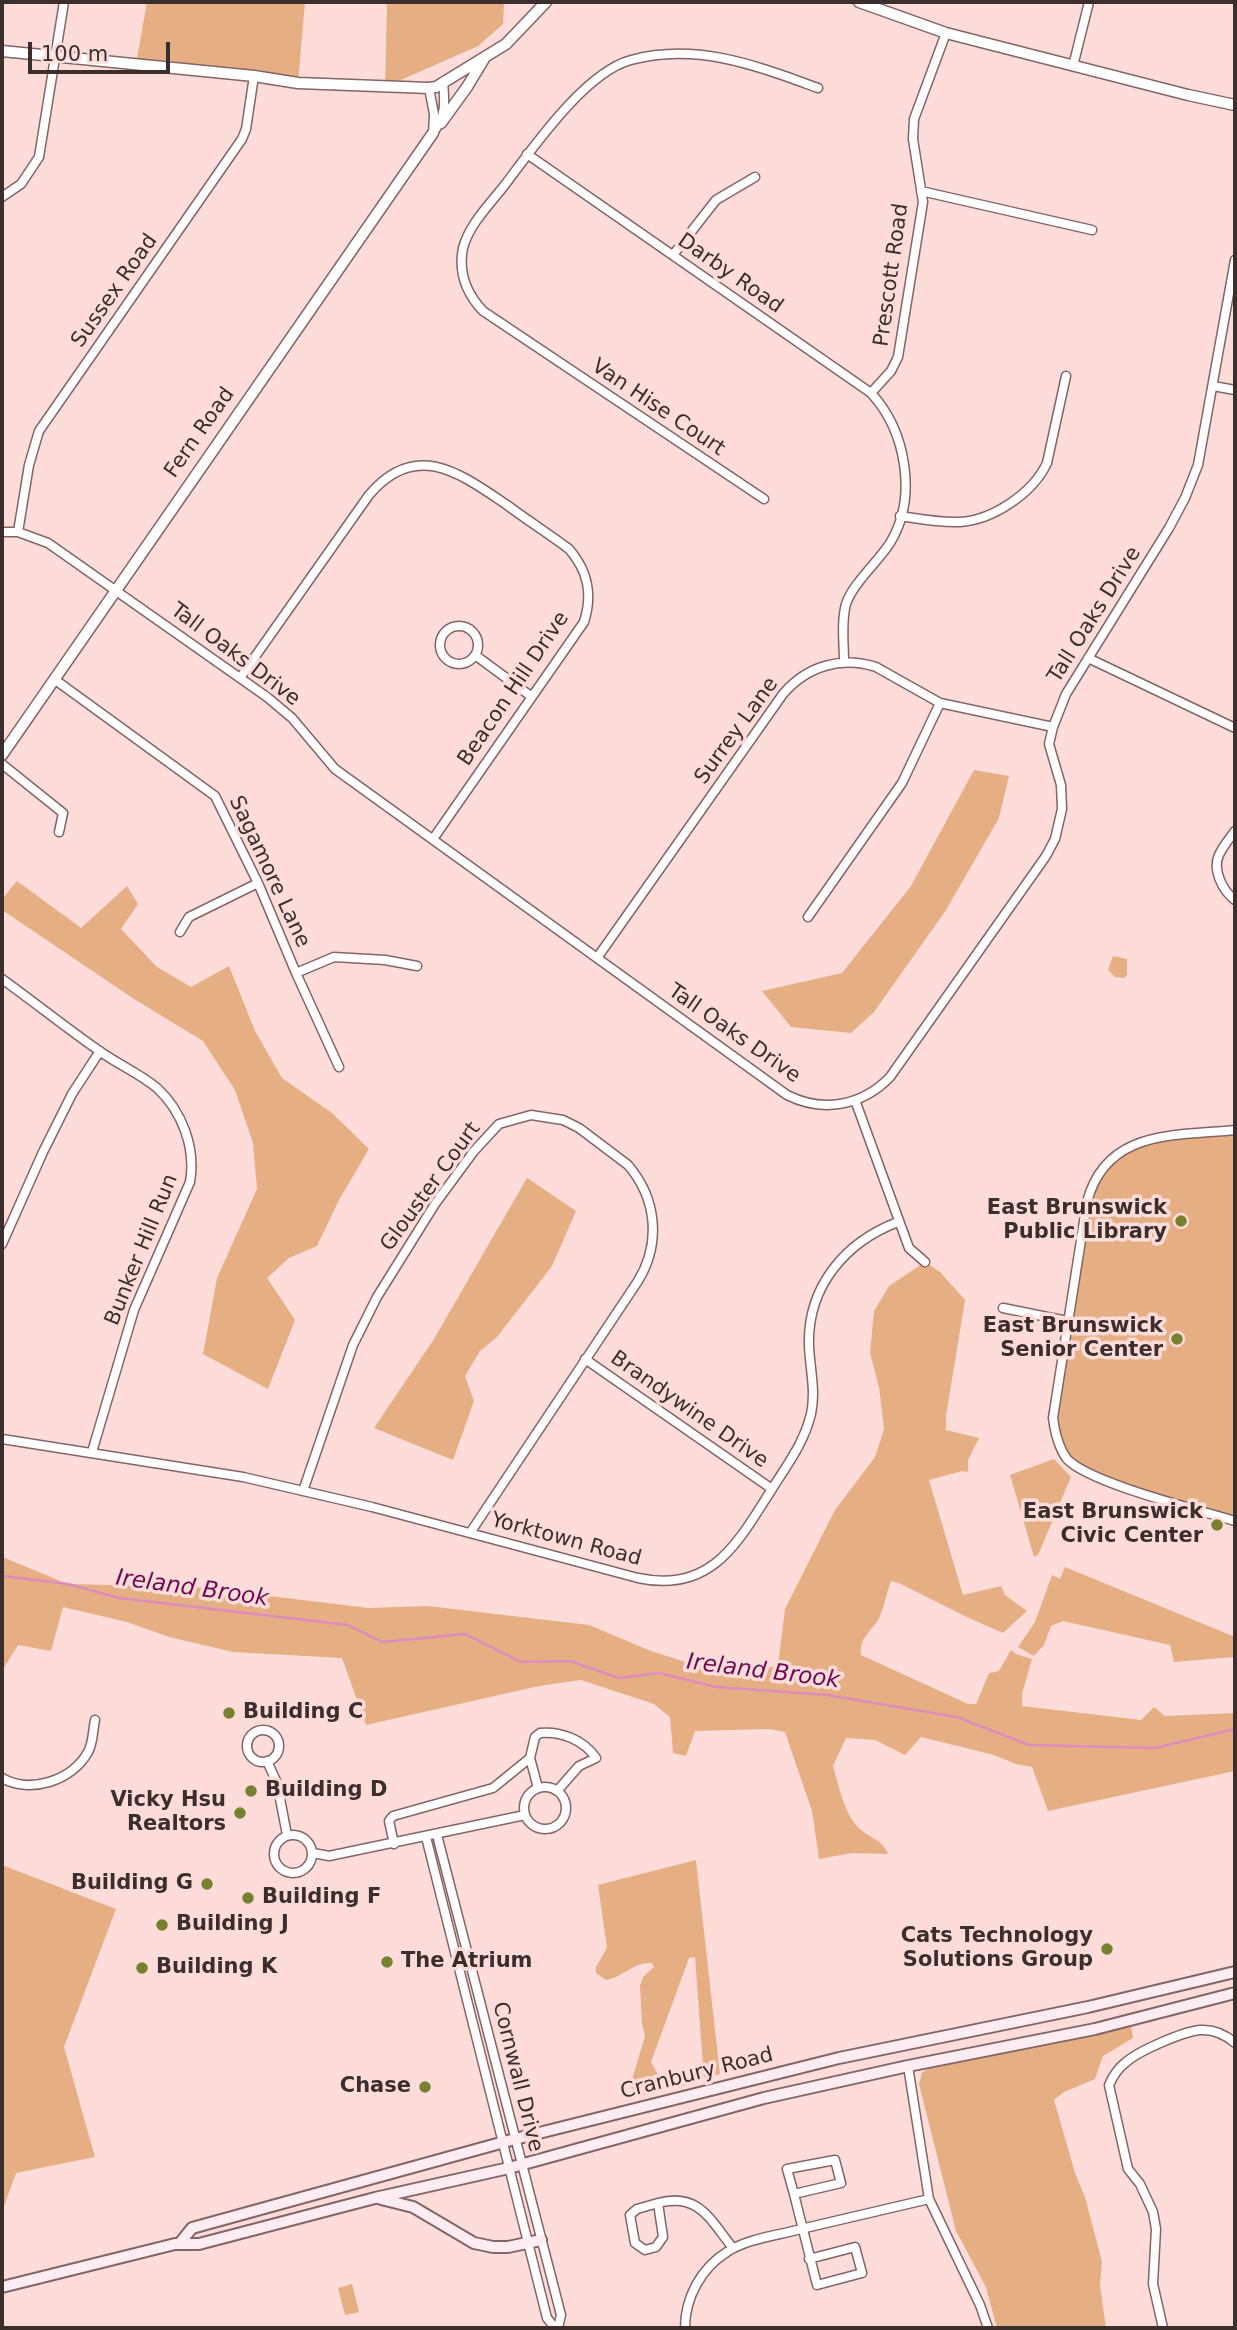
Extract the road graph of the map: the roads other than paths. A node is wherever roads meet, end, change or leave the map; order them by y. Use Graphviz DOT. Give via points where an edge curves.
graph roads {
  1 [pos="64,2"];
  2 [pos="546,2"];
  3 [pos="859,2"];
  4 [pos="1089,2"];
  5 [pos="946,33"];
  6 [pos="2,51"];
  7 [pos="56,56"];
  8 [pos="484,59"];
  9 [pos="1073,66"];
  10 [pos="254,76"];
  11 [pos="443,82"];
  12 [pos="429,88"];
  13 [pos="818,88"];
  14 [pos="1235,105"];
  15 [pos="441,123"];
  16 [pos="433,133"];
  17 [pos="527,154"];
  18 [pos="755,177"];
  19 [pos="921,191"];
  20 [pos="2,197"];
  21 [pos="1092,230"];
  22 [pos="673,255"];
  23 [pos="1235,260"];
  24 [pos="1066,376"];
  25 [pos="1213,386"];
  26 [pos="1235,390"];
  27 [pos="871,393"];
  28 [pos="764,499"];
  29 [pos="900,516"];
  30 [pos="2,532"];
  31 [pos="18,532"];
  32 [pos="116,589"];
  33 [pos="475,655"];
  34 [pos="1088,658"];
  35 [pos="844,662"];
  36 [pos="240,678"];
  37 [pos="54,679"];
  38 [pos="532,697"];
  39 [pos="940,703"];
  40 [pos="1053,727"];
  41 [pos="1235,728"];
  42 [pos="2,755"];
  43 [pos="2,764"];
  44 [pos="1235,831"];
  45 [pos="59,832"];
  46 [pos="432,839"];
  47 [pos="258,883"];
  48 [pos="1235,900"];
  49 [pos="808,918"];
  50 [pos="180,932"];
  51 [pos="597,958"];
  52 [pos="417,966"];
  53 [pos="296,973"];
  54 [pos="2,979"];
  55 [pos="100,1051"];
  56 [pos="339,1067"];
  57 [pos="855,1100"];
  58 [pos="1235,1130"];
  59 [pos="898,1222"];
  60 [pos="2,1244"];
  61 [pos="925,1262"];
  62 [pos="1003,1308"];
  63 [pos="1067,1321"];
  64 [pos="585,1359"];
  65 [pos="2,1439"];
  66 [pos="92,1452"];
  67 [pos="772,1489"];
  68 [pos="303,1491"];
  69 [pos="1235,1521"];
  70 [pos="470,1533"];
  71 [pos="95,1720"];
  72 [pos="530,1758"];
  73 [pos="267,1761"];
  74 [pos="2,1778"];
  75 [pos="538,1788"];
  76 [pos="557,1791"];
  77 [pos="525,1815"];
  78 [pos="287,1835"];
  79 [pos="438,1835"];
  80 [pos="426,1837"];
  81 [pos="394,1844"];
  82 [pos="313,1853"];
  83 [pos="1235,1972"];
  84 [pos="1235,1993"];
  85 [pos="1235,2043"];
  86 [pos="908,2066"];
  87 [pos="515,2139"];
  88 [pos="503,2143"];
  89 [pos="522,2164"];
  90 [pos="509,2168"];
  91 [pos="794,2194"];
  92 [pos="375,2198"];
  93 [pos="929,2199"];
  94 [pos="658,2203"];
  95 [pos="802,2229"];
  96 [pos="541,2240"];
  97 [pos="180,2243"];
  98 [pos="528,2243"];
  99 [pos="733,2248"];
  100 [pos="810,2259"];
  101 [pos="2,2287"];
  102 [pos="556,2328"];
  103 [pos="685,2328"];
  104 [pos="988,2328"];
  105 [pos="1163,2328"];
  1 -- 7 [label="street"];
  2 -- 8 [label="street" via="506,44"];
  3 -- 5 [label="street"];
  4 -- 9 [label="street"];
  5 -- 9 [label="street"];
  5 -- 19 [label="street, Prescott Road" via="914,119 912,139"];
  6 -- 7 [label="street"];
  7 -- 10 [label="street"];
  7 -- 20 [label="street" via="39,157 21,184"];
  8 -- 11 [label="street"];
  8 -- 15 [label="street"];
  9 -- 14 [label="street"];
  10 -- 12 [label="street" via="298,83"];
  10 -- 31 [label="street, Sussex Road" via="242,139 39,431"];
  11 -- 12 [label="street"];
  11 -- 15 [label="street" via="446,107"];
  12 -- 16 [label="street"];
  13 -- 17 [label="street" via="728,58 660,55 634,59 618,64 589,86"];
  15 -- 16 [label="street, Fern Road"];
  16 -- 32 [label="street, Fern Road"];
  17 -- 22 [label="street, Darby Road"];
  17 -- 28 [label="street, Van Hise Court" via="466,238 462,270 465,285 478,305"];
  18 -- 22 [label="street" via="716,200"];
  19 -- 21 [label="street"];
  19 -- 27 [label="street, Prescott Road" via="919,234 898,357"];
  22 -- 27 [label="street, Darby Road"];
  23 -- 25 [label="street, Tall Oaks Drive"];
  24 -- 29 [label="street" via="1047,463 1032,486 1017,498 962,522"];
  25 -- 26 [label="street"];
  25 -- 34 [label="street, Tall Oaks Drive" via="1199,466 1185,498"];
  27 -- 29 [label="street, Darby Road" via="888,416 902,455 905,482"];
  29 -- 35 [label="street, Darby Road" via="890,543 847,601"];
  30 -- 31 [label="street, Tall Oaks Drive"];
  31 -- 32 [label="street, Tall Oaks Drive" via="48,542"];
  32 -- 36 [label="street, Tall Oaks Drive"];
  32 -- 37 [label="street, Fern Road"];
  33 -- 33 [label="street" via="477,638 470,629 452,627 443,634 440,645 448,661 465,663"];
  33 -- 38 [label="street"];
  34 -- 40 [label="street, Tall Oaks Drive"];
  34 -- 41 [label="street"];
  35 -- 39 [label="street, Surrey Lane" via="876,667"];
  35 -- 51 [label="street, Surrey Lane" via="809,672 783,694"];
  36 -- 38 [label="street, Beacon Hill Drive" via="374,489 399,471 429,466 465,476 561,543 581,565 589,596 584,622"];
  36 -- 46 [label="street, Tall Oaks Drive" via="292,718 335,769"];
  37 -- 42 [label="street, Fern Road"];
  37 -- 47 [label="street, Sagamore Lane" via="208,789"];
  38 -- 46 [label="street, Beacon Hill Drive"];
  39 -- 40 [label="street, Surrey Lane"];
  39 -- 49 [label="street" via="902,783"];
  40 -- 57 [label="street, Tall Oaks Drive" via="1049,744 1061,785 1062,809 1046,856 890,1077"];
  43 -- 45 [label="street" via="63,813"];
  44 -- 48 [label="street" via="1218,857 1219,878"];
  46 -- 51 [label="street, Tall Oaks Drive"];
  47 -- 50 [label="street" via="189,917"];
  47 -- 53 [label="street, Sagamore Lane"];
  51 -- 57 [label="street, Tall Oaks Drive" via="787,1095 820,1105"];
  52 -- 53 [label="street" via="334,957"];
  53 -- 56 [label="street, Sagamore Lane"];
  54 -- 55 [label="street, Bunker Hill Run"];
  55 -- 60 [label="street" via="72,1094"];
  55 -- 66 [label="street, Bunker Hill Run" via="169,1102 184,1129 192,1169 134,1310"];
  57 -- 59 [label="street"];
  58 -- 63 [label="street" via="1149,1139 1125,1148 1106,1164 1087,1202"];
  59 -- 61 [label="street" via="909,1248"];
  59 -- 67 [label="street, Yorktown Road" via="848,1251 818,1293 809,1331 811,1413 797,1451"];
  62 -- 63 [label="street"];
  63 -- 69 [label="street" via="1053,1418 1067,1458 1112,1483"];
  64 -- 67 [label="street, Brandywine Drive"];
  64 -- 68 [label="street, Glouster Court" via="647,1264 653,1236 651,1207 628,1165 579,1128 547,1116 514,1118 499,1124 474,1151 377,1297 353,1345"];
  64 -- 70 [label="street, Glouster Court"];
  65 -- 66 [label="street, Yorktown Road"];
  66 -- 68 [label="street, Yorktown Road"];
  67 -- 70 [label="street, Yorktown Road" via="728,1553 705,1571 677,1580 638,1578"];
  68 -- 70 [label="street, Yorktown Road"];
  71 -- 74 [label="street" via="89,1752 56,1780 36,1786"];
  72 -- 75 [label="street"];
  72 -- 76 [label="street" via="540,1733 576,1739 589,1747 596,1758 579,1766"];
  72 -- 81 [label="street" via="492,1788 393,1816 389,1821"];
  73 -- 78 [label="street" via="277,1783"];
  75 -- 76 [label="street"];
  75 -- 77 [label="street" via="525,1802"];
  76 -- 77 [label="street" via="566,1810 561,1823 541,1829"];
  77 -- 79 [label="street"];
  78 -- 82 [label="street" via="304,1838"];
  78 -- 82 [label="street" via="275,1848 275,1860 282,1869 292,1873 303,1870"];
  79 -- 80 [label="street"];
  79 -- 87 [label="street, Cornwall Drive"];
  80 -- 81 [label="street"];
  80 -- 88 [label="street, Cornwall Drive"];
  81 -- 82 [label="street" via="329,1856"];
  83 -- 87 [label="main road, Cranbury Road" via="839,2058"];
  84 -- 86 [label="main road, Cranbury Road" via="1095,2029"];
  85 -- 105 [label="street" via="1209,2030 1188,2033 1127,2060 1109,2085 1128,2169 1153,2212 1153,2284"];
  86 -- 89 [label="main road, Cranbury Road" via="764,2098"];
  86 -- 93 [label="street"];
  87 -- 88 [label="main road, Cranbury Road"];
  87 -- 89 [label="street, Cornwall Drive"];
  88 -- 90 [label="street, Cornwall Drive"];
  88 -- 97 [label="main road, Cranbury Road" via="192,2228"];
  89 -- 90 [label="main road, Cranbury Road"];
  89 -- 96 [label="street, Cornwall Drive"];
  90 -- 92 [label="main road, Cranbury Road"];
  90 -- 98 [label="street, Cornwall Drive"];
  91 -- 91 [label="street" via="787,2169 835,2160 841,2183"];
  91 -- 95 [label="street"];
  92 -- 97 [label="main road, Cranbury Road" via="199,2245"];
  92 -- 98 [label="main road" via="413,2207 474,2243 493,2247"];
  93 -- 95 [label="street"];
  93 -- 104 [label="street"];
  94 -- 94 [label="street" via="630,2215 635,2243 645,2250 656,2247 663,2237"];
  94 -- 99 [label="street" via="680,2200 694,2204"];
  95 -- 99 [label="street"];
  95 -- 100 [label="street"];
  96 -- 98 [label="main road"];
  96 -- 102 [label="street, Cornwall Drive" via="561,2315"];
  97 -- 101 [label="main road, Cranbury Road"];
  98 -- 102 [label="street, Cornwall Drive" via="547,2318"];
  99 -- 103 [label="street" via="699,2279"];
  100 -- 100 [label="street" via="817,2285 862,2273 855,2247"];
}
